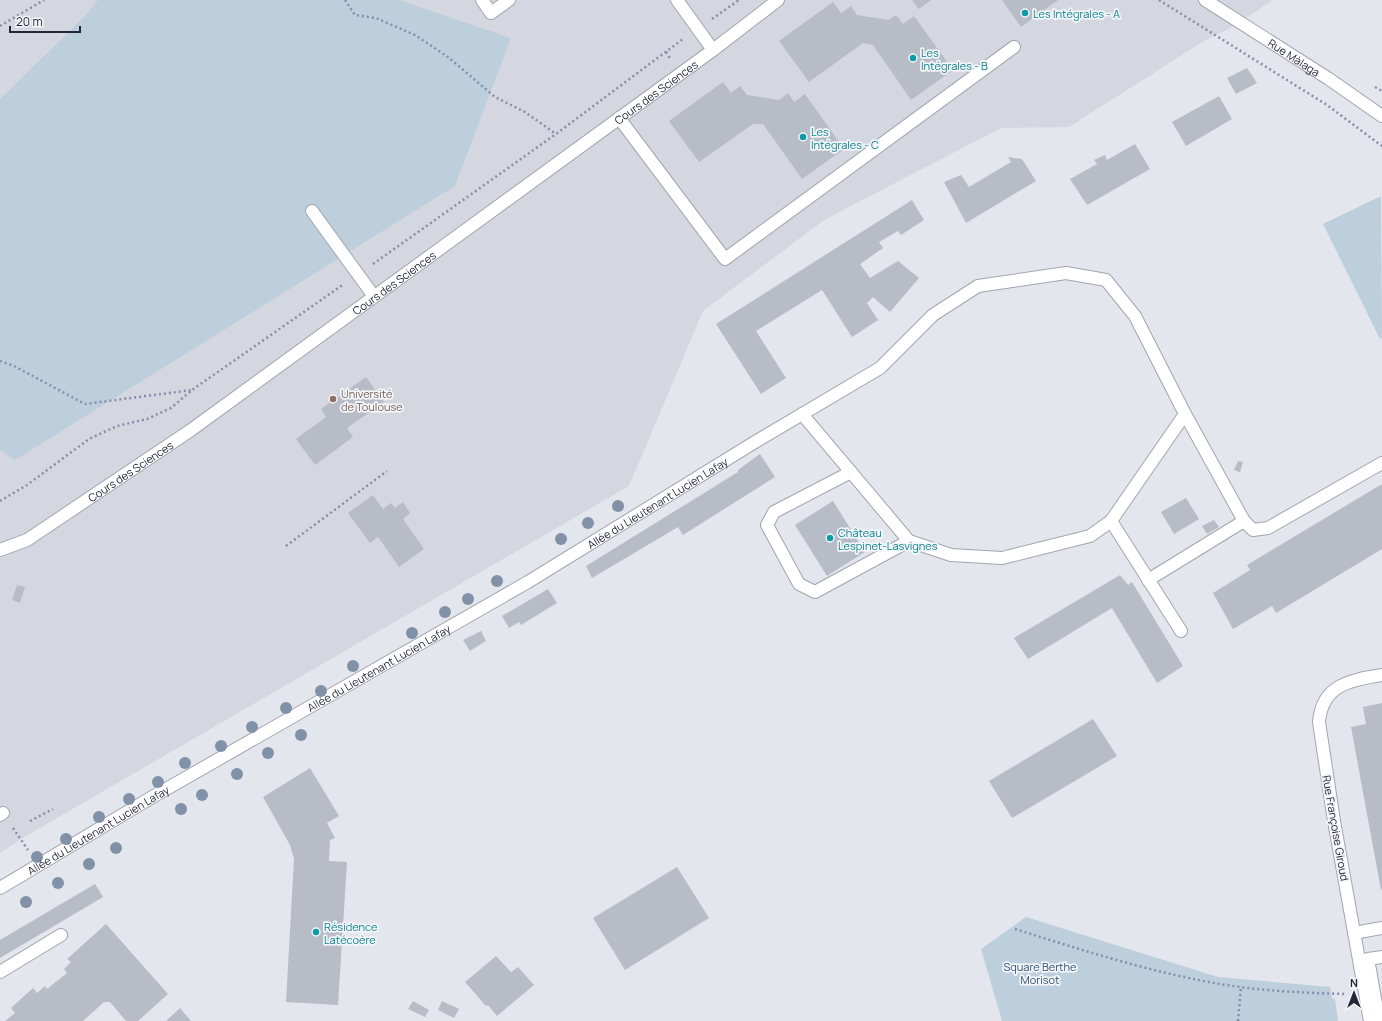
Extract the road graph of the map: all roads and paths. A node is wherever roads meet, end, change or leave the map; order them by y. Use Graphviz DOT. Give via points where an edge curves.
graph roads {
  1 [pos="44,0"];
  2 [pos="345,0"];
  3 [pos="482,0"];
  4 [pos="509,0"];
  5 [pos="677,0"];
  6 [pos="739,0"];
  7 [pos="778,0"];
  8 [pos="1159,0"];
  9 [pos="1205,0"];
  10 [pos="716,16"];
  11 [pos="0,26"];
  12 [pos="684,39"];
  13 [pos="1014,47"];
  14 [pos="713,50"];
  15 [pos="1382,116"];
  16 [pos="619,118"];
  17 [pos="556,134"];
  18 [pos="1382,146"];
  19 [pos="312,210"];
  20 [pos="370,266"];
  21 [pos="351,280"];
  22 [pos="373,295"];
  23 [pos="0,361"];
  24 [pos="192,390"];
  25 [pos="802,414"];
  26 [pos="1185,414"];
  27 [pos="1382,463"];
  28 [pos="387,471"];
  29 [pos="851,472"];
  30 [pos="0,501"];
  31 [pos="1111,521"];
  32 [pos="1244,521"];
  33 [pos="909,541"];
  34 [pos="286,546"];
  35 [pos="0,550"];
  36 [pos="1148,580"];
  37 [pos="1181,631"];
  38 [pos="1382,675"];
  39 [pos="53,809"];
  40 [pos="30,821"];
  41 [pos="14,828"];
  42 [pos="39,865"];
  43 [pos="0,888"];
  44 [pos="1382,928"];
  45 [pos="1015,929"];
  46 [pos="1354,933"];
  47 [pos="60,935"];
  48 [pos="1382,957"];
  49 [pos="0,972"];
  50 [pos="1242,987"];
  51 [pos="1366,994"];
  52 [pos="1238,1021"];
  53 [pos="1370,1021"];
  54 [pos="1379,1021"];
  1 -- 11 [label="path"];
  2 -- 17 [label="path" via="355,15 376,18 415,35 448,57 496,97 525,112"];
  3 -- 4 [label="street" via="491,13"];
  5 -- 14 [label="street"];
  6 -- 10 [label="path"];
  7 -- 14 [label="street, Cours des Sciences"];
  8 -- 18 [label="path" via="1327,105"];
  9 -- 15 [label="street, Rue Màlaga"];
  12 -- 17 [label="path"];
  13 -- 16 [label="street" via="725,259"];
  14 -- 16 [label="street, Cours des Sciences"];
  16 -- 22 [label="street, Cours des Sciences"];
  17 -- 20 [label="path"];
  19 -- 22 [label="street"];
  21 -- 24 [label="path"];
  22 -- 35 [label="street, Cours des Sciences" via="191,430 26,540"];
  23 -- 24 [label="path" via="85,404"];
  24 -- 30 [label="path" via="171,408 147,419 117,426 89,439"];
  25 -- 26 [label="street, Allée du Lieutenant Lucien Lafay" via="880,368 933,315 978,286 1066,273 1106,280 1135,316"];
  25 -- 29 [label="street"];
  25 -- 42 [label="street, Allée du Lieutenant Lucien Lafay" via="528,582 154,796"];
  26 -- 31 [label="street"];
  26 -- 32 [label="street, Allée du Lieutenant Lucien Lafay"];
  27 -- 32 [label="street" via="1268,528 1252,530"];
  28 -- 34 [label="path"];
  29 -- 33 [label="street"];
  29 -- 33 [label="street" via="774,512 768,525 799,584 815,592"];
  31 -- 33 [label="street" via="1090,536 1002,558 951,555"];
  31 -- 36 [label="street"];
  32 -- 36 [label="street"];
  36 -- 37 [label="street"];
  38 -- 46 [label="street, Rue Françoise Giroud" via="1360,679 1337,688 1329,694 1320,710 1319,722"];
  39 -- 40 [label="path"];
  41 -- 42 [label="path"];
  42 -- 43 [label="street, Allée du Lieutenant Lucien Lafay"];
  44 -- 46 [label="street"];
  45 -- 50 [label="path" via="1159,971"];
  46 -- 51 [label="street, Rue Françoise Giroud"];
  47 -- 49 [label="street"];
  48 -- 54 [label="street" via="1368,959"];
  50 -- 51 [label="path" via="1298,993"];
  50 -- 52 [label="path"];
  51 -- 53 [label="street, Rue Françoise Giroud"];
}
